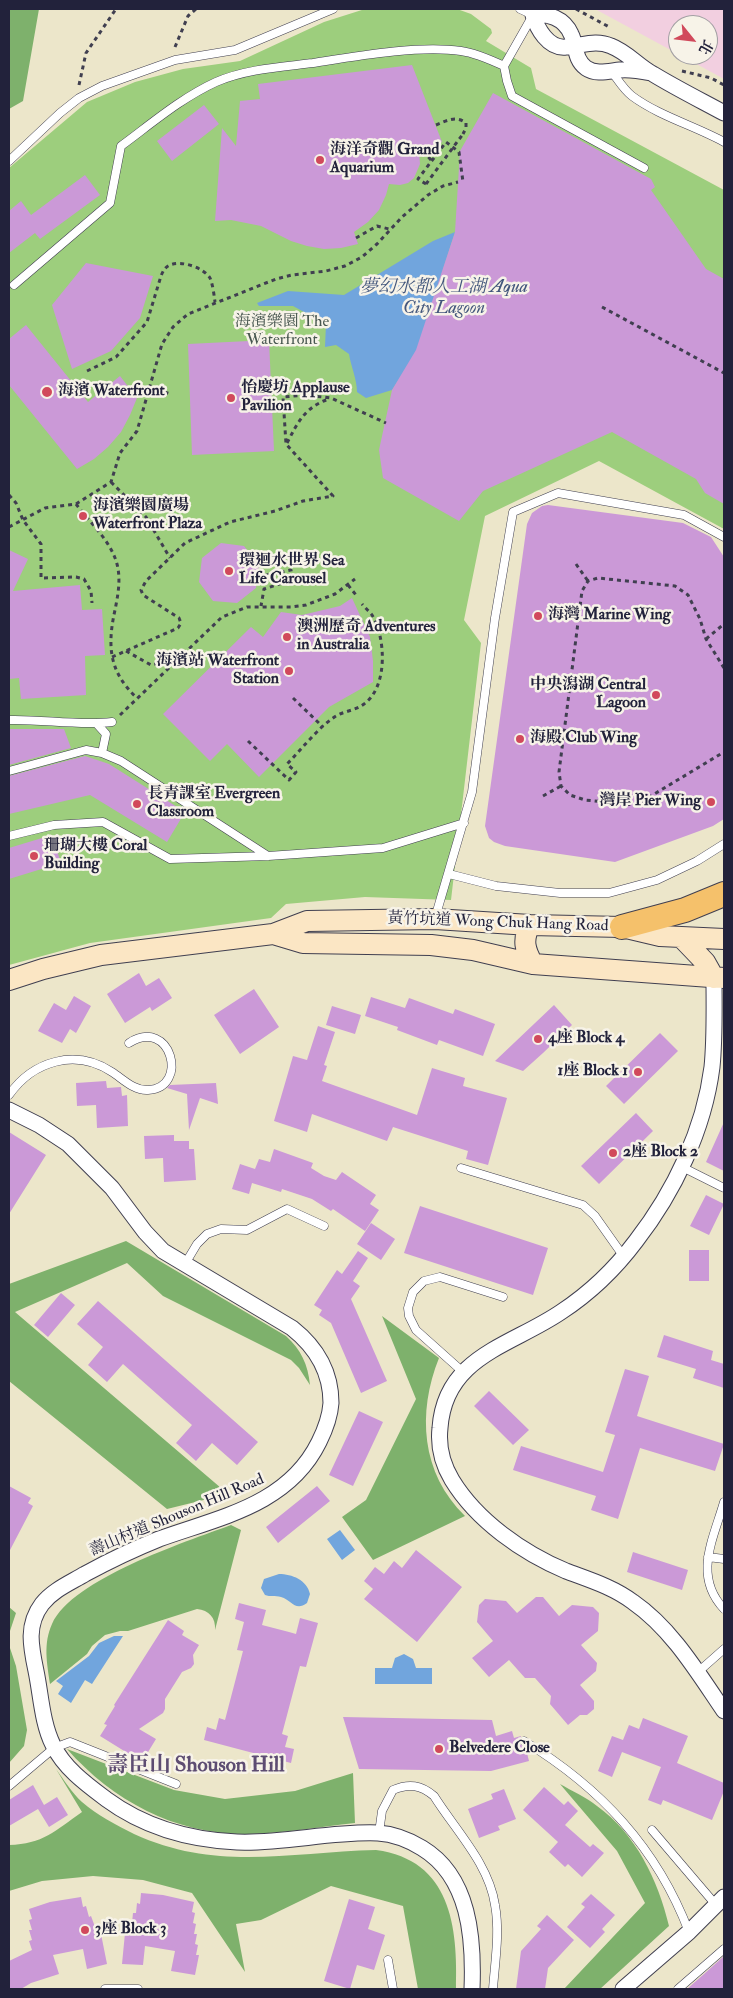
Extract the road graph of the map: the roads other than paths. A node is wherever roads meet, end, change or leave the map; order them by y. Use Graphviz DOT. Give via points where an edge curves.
graph roads {
  1 [pos="333,9"];
  2 [pos="530,11"];
  3 [pos="574,46"];
  4 [pos="504,66"];
  5 [pos="612,72"];
  6 [pos="651,73"];
  7 [pos="724,113"];
  8 [pos="724,142"];
  9 [pos="9,161"];
  10 [pos="644,168"];
  11 [pos="14,285"];
  12 [pos="724,538"];
  13 [pos="9,720"];
  14 [pos="112,722"];
  15 [pos="98,724"];
  16 [pos="102,753"];
  17 [pos="9,771"];
  18 [pos="464,823"];
  19 [pos="9,836"];
  20 [pos="724,844"];
  21 [pos="268,856"];
  22 [pos="449,874"];
  23 [pos="724,894"];
  24 [pos="434,919"];
  25 [pos="530,925"];
  26 [pos="622,927"];
  27 [pos="273,934"];
  28 [pos="682,938"];
  29 [pos="724,939"];
  30 [pos="533,964"];
  31 [pos="721,973"];
  32 [pos="9,980"];
  33 [pos="129,1043"];
  34 [pos="9,1095"];
  35 [pos="9,1110"];
  36 [pos="682,1167"];
  37 [pos="462,1168"];
  38 [pos="724,1188"];
  39 [pos="324,1226"];
  40 [pos="624,1257"];
  41 [pos="184,1264"];
  42 [pos="503,1297"];
  43 [pos="463,1372"];
  44 [pos="724,1502"];
  45 [pos="708,1558"];
  46 [pos="724,1559"];
  47 [pos="724,1609"];
  48 [pos="724,1650"];
  49 [pos="698,1672"];
  50 [pos="724,1712"];
  51 [pos="524,1741"];
  52 [pos="54,1748"];
  53 [pos="176,1784"];
  54 [pos="9,1786"];
  55 [pos="652,1830"];
  56 [pos="378,1833"];
  57 [pos="720,1901"];
  58 [pos="689,1932"];
  59 [pos="724,1949"];
  60 [pos="388,1960"];
  61 [pos="104,1989"];
  62 [pos="138,1989"];
  63 [pos="393,1989"];
  64 [pos="472,1989"];
  65 [pos="493,1989"];
  66 [pos="623,1989"];
  67 [pos="678,1989"];
  1 -- 9 [label="lane" via="234,50 175,60 102,86 60,113"];
  2 -- 3 [label="street" via="556,18 571,34"];
  2 -- 3 [label="street" via="544,37 564,48"];
  2 -- 4 [label="lane"];
  3 -- 5 [label="street" via="578,60 587,69"];
  3 -- 6 [label="street" via="601,42 613,46"];
  4 -- 10 [label="lane" via="512,96"];
  4 -- 11 [label="lane" via="462,51 430,49 252,72 217,82 182,101 121,146 110,203"];
  5 -- 6 [label="street"];
  5 -- 8 [label="lane" via="632,96"];
  6 -- 7 [label="street"];
  12 -- 18 [label="lane" via="684,515 558,493 513,512 472,792"];
  13 -- 15 [label="lane"];
  14 -- 15 [label="lane"];
  15 -- 16 [label="lane" via="106,734"];
  16 -- 17 [label="lane" via="86,750"];
  16 -- 21 [label="lane" via="121,761"];
  18 -- 21 [label="lane" via="384,848"];
  18 -- 22 [label="lane"];
  19 -- 21 [label="lane" via="54,825 103,822 170,859"];
  20 -- 22 [label="lane" via="657,880 609,893 560,893 496,886"];
  22 -- 24 [label="lane"];
  23 -- 26 [label="highway" via="685,910"];
  24 -- 25 [label="main road, 黃竹坑道 Wong Chuk Hang Road"];
  24 -- 27 [label="main road, 黃竹坑道 Wong Chuk Hang Road" via="307,921"];
  25 -- 26 [label="main road, 黃竹坑道 Wong Chuk Hang Road"];
  25 -- 30 [label="main road" via="525,935 525,950"];
  26 -- 28 [label="main road, 黃竹坑道 Wong Chuk Hang Road"];
  27 -- 30 [label="main road, 黃竹坑道 Wong Chuk Hang Road" via="303,943 431,945 472,950"];
  27 -- 32 [label="main road, 黃竹坑道 Wong Chuk Hang Road" via="101,955"];
  28 -- 29 [label="main road, 黃竹坑道 Wong Chuk Hang Road"];
  28 -- 31 [label="main road"];
  30 -- 31 [label="main road, 黃竹坑道 Wong Chuk Hang Road"];
  31 -- 36 [label="street" via="712,1067 700,1118"];
  33 -- 34 [label="lane" via="149,1037 156,1038 167,1047 172,1071 155,1089 139,1089 99,1065 86,1061 60,1060 27,1074"];
  35 -- 41 [label="street, 壽山村道 Shouson Hill Road" via="68,1144 112,1188 154,1242"];
  36 -- 38 [label="lane"];
  36 -- 40 [label="street" via="654,1217"];
  37 -- 40 [label="lane" via="583,1205 595,1216"];
  39 -- 41 [label="lane" via="287,1210 247,1230 221,1229 207,1234"];
  40 -- 43 [label="street" via="577,1302 487,1352"];
  41 -- 52 [label="street, 壽山村道 Shouson Hill Road" via="303,1336 325,1369 330,1411 325,1429 307,1463 272,1495 238,1512 135,1549 61,1588 43,1602 33,1622 31,1643 47,1728"];
  42 -- 43 [label="lane" via="440,1277 424,1281 412,1292 408,1308 412,1324"];
  43 -- 49 [label="street" via="449,1393 439,1434 444,1463 458,1489 480,1514 510,1539 553,1565 620,1593 646,1611"];
  44 -- 45 [label="lane"];
  45 -- 46 [label="lane"];
  45 -- 47 [label="lane" via="709,1585"];
  48 -- 49 [label="lane"];
  49 -- 50 [label="street"];
  51 -- 58 [label="lane" via="590,1788 627,1825 664,1878"];
  52 -- 53 [label="lane" via="70,1742"];
  52 -- 54 [label="lane"];
  52 -- 56 [label="street, 壽山村道 Shouson Hill Road" via="73,1772 111,1803 149,1823 191,1836 256,1842"];
  55 -- 57 [label="lane"];
  56 -- 64 [label="street, 壽山村道 Shouson Hill Road" via="417,1845 449,1871 459,1890 471,1931"];
  56 -- 65 [label="lane" via="382,1811 393,1790 414,1785 434,1796 482,1868 493,1893 497,1919"];
  57 -- 58 [label="street"];
  58 -- 66 [label="street"];
  59 -- 67 [label="lane"];
  60 -- 63 [label="lane"];
  61 -- 62 [label="lane"];
}
